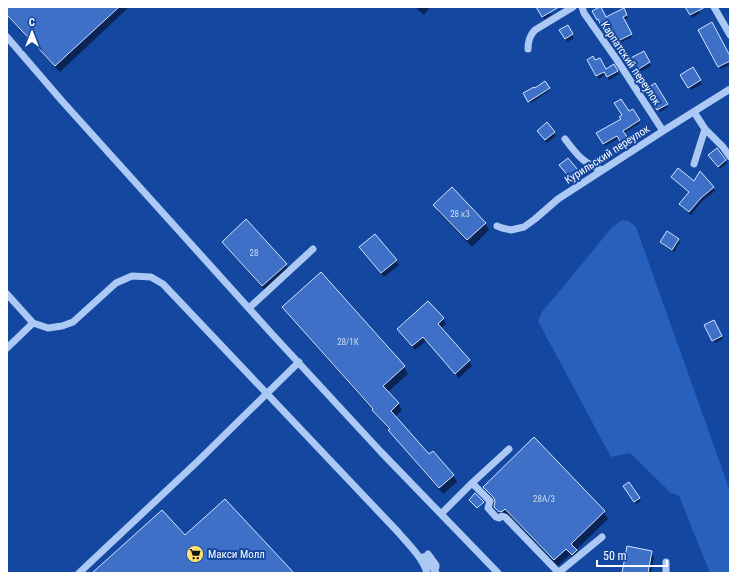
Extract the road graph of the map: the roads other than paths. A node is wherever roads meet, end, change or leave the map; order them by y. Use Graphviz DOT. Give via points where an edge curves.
graph roads {
  1 [pos="573,7"];
  2 [pos="582,7"];
  3 [pos="714,7"];
  4 [pos="730,35"];
  5 [pos="7,37"];
  6 [pos="528,49"];
  7 [pos="730,89"];
  8 [pos="694,112"];
  9 [pos="705,129"];
  10 [pos="663,131"];
  11 [pos="565,139"];
  12 [pos="730,157"];
  13 [pos="694,164"];
  14 [pos="602,170"];
  15 [pos="497,226"];
  16 [pos="313,249"];
  17 [pos="7,294"];
  18 [pos="249,308"];
  19 [pos="33,323"];
  20 [pos="7,348"];
  21 [pos="299,362"];
  22 [pos="267,393"];
  23 [pos="510,449"];
  24 [pos="472,483"];
  25 [pos="441,514"];
  26 [pos="602,537"];
  27 [pos="407,542"];
  28 [pos="428,554"];
  29 [pos="666,562"];
  30 [pos="79,573"];
  31 [pos="427,573"];
  32 [pos="436,573"];
  33 [pos="498,573"];
  34 [pos="558,573"];
  35 [pos="666,573"];
  1 -- 6 [label="street" via="535,30"];
  2 -- 10 [label="street, Карпатский переулок"];
  3 -- 4 [label="street"];
  5 -- 18 [label="street"];
  7 -- 8 [label="street, Курильский переулок"];
  8 -- 9 [label="street"];
  8 -- 10 [label="street, Курильский переулок"];
  9 -- 12 [label="street"];
  9 -- 13 [label="street"];
  10 -- 14 [label="street, Курильский переулок"];
  11 -- 14 [label="street" via="580,158"];
  14 -- 15 [label="street, Курильский переулок" via="558,199 524,227 511,230"];
  16 -- 18 [label="street"];
  17 -- 19 [label="street"];
  18 -- 21 [label="street"];
  19 -- 20 [label="street"];
  19 -- 22 [label="street" via="48,328 73,322 116,284 132,276 151,277 164,284"];
  21 -- 22 [label="street"];
  21 -- 25 [label="street"];
  22 -- 27 [label="street"];
  22 -- 30 [label="street"];
  23 -- 24 [label="street"];
  24 -- 25 [label="street"];
  24 -- 34 [label="street" via="489,500 488,508 496,517 505,517"];
  25 -- 33 [label="street"];
  26 -- 34 [label="street"];
  27 -- 31 [label="street" via="425,566"];
  27 -- 32 [label="street"];
  28 -- 32 [label="street" via="436,565"];
  29 -- 35 [label="street"];
}
